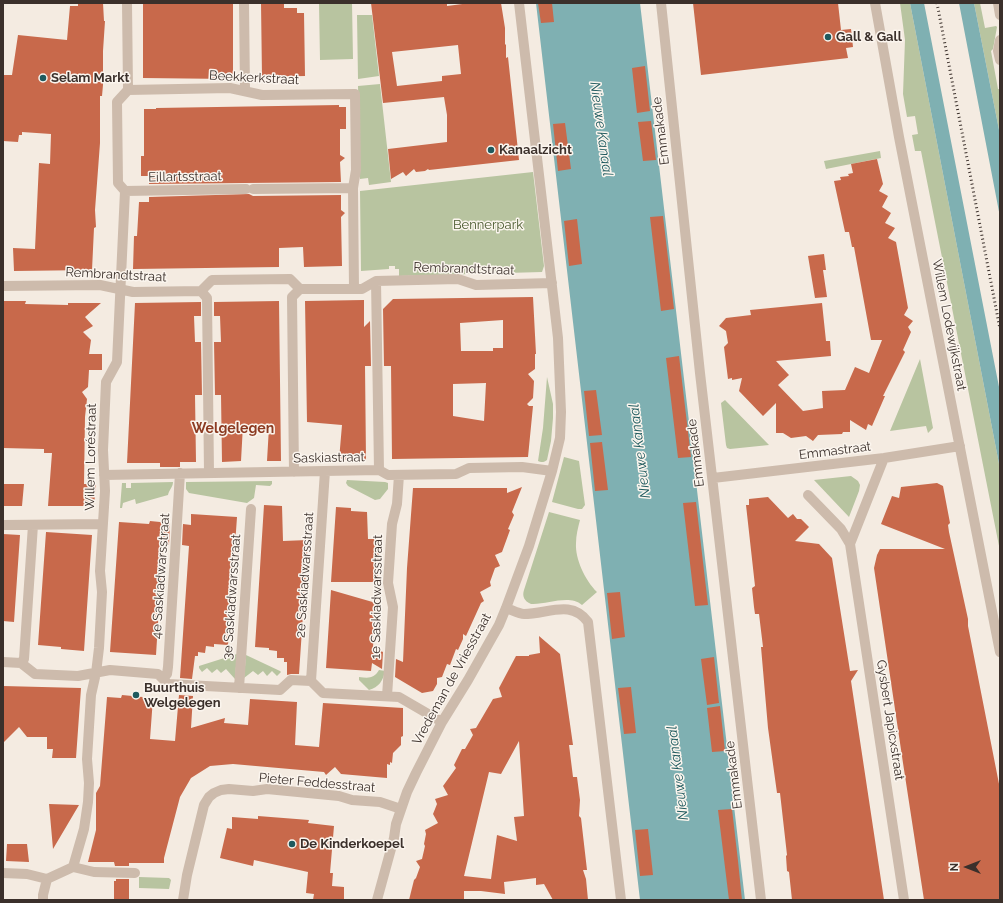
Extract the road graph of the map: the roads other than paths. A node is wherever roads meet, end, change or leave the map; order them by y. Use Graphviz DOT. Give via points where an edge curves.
graph roads {
  1 [pos="127,3"];
  2 [pos="244,3"];
  3 [pos="519,3"];
  4 [pos="661,3"];
  5 [pos="875,3"];
  6 [pos="998,3"];
  7 [pos="1000,15"];
  8 [pos="1000,40"];
  9 [pos="1000,60"];
  10 [pos="128,90"];
  11 [pos="245,91"];
  12 [pos="353,188"];
  13 [pos="125,191"];
  14 [pos="376,281"];
  15 [pos="552,283"];
  16 [pos="3,286"];
  17 [pos="121,289"];
  18 [pos="300,289"];
  19 [pos="354,289"];
  20 [pos="201,291"];
  21 [pos="960,446"];
  22 [pos="884,458"];
  23 [pos="379,470"];
  24 [pos="552,470"];
  25 [pos="325,471"];
  26 [pos="294,472"];
  27 [pos="180,473"];
  28 [pos="209,473"];
  29 [pos="104,474"];
  30 [pos="399,474"];
  31 [pos="713,478"];
  32 [pos="808,495"];
  33 [pos="251,509"];
  34 [pos="103,524"];
  35 [pos="3,525"];
  36 [pos="33,525"];
  37 [pos="850,544"];
  38 [pos="506,608"];
  39 [pos="1000,652"];
  40 [pos="3,662"];
  41 [pos="21,663"];
  42 [pos="96,673"];
  43 [pos="163,678"];
  44 [pos="311,681"];
  45 [pos="239,688"];
  46 [pos="387,696"];
  47 [pos="442,722"];
  48 [pos="401,810"];
  49 [pos="73,868"];
  50 [pos="3,873"];
  51 [pos="135,873"];
  52 [pos="48,879"];
  53 [pos="43,900"];
  54 [pos="183,900"];
  55 [pos="377,900"];
  56 [pos="621,900"];
  57 [pos="761,900"];
  58 [pos="904,900"];
  1 -- 10 [label="street"];
  2 -- 11 [label="street"];
  3 -- 15 [label="street"];
  4 -- 31 [label="street, Emmakade"];
  5 -- 21 [label="street, Willem Lodewijkstraat"];
  6 -- 7 [label="street"];
  8 -- 9 [label="street"];
  10 -- 11 [label="street, Beekkerkstraat" via="230,88"];
  10 -- 13 [label="street, Willem Loréstraat" via="117,102 118,182"];
  11 -- 12 [label="street, Beekkerkstraat" via="262,95 355,94 356,170"];
  12 -- 13 [label="street, Eillartsstraat"];
  12 -- 19 [label="street"];
  13 -- 17 [label="street, Willem Loréstraat"];
  14 -- 15 [label="street, Rembrandtstraat" via="458,280 476,285"];
  14 -- 19 [label="street, Rembrandtstraat" via="362,289"];
  14 -- 23 [label="street"];
  15 -- 24 [label="street" via="558,338 560,412 560,438"];
  16 -- 17 [label="street, Rembrandtstraat" via="100,285"];
  17 -- 20 [label="street, Rembrandtstraat" via="133,292"];
  17 -- 29 [label="street, Willem Loréstraat" via="117,362 106,382"];
  18 -- 19 [label="street, Rembrandtstraat"];
  18 -- 20 [label="street" via="290,279 212,280"];
  18 -- 26 [label="street" via="292,297"];
  20 -- 28 [label="street" via="207,298"];
  21 -- 22 [label="street, Emmastraat"];
  21 -- 39 [label="street, Willem Lodewijkstraat"];
  22 -- 31 [label="street, Emmastraat"];
  22 -- 37 [label="street"];
  23 -- 25 [label="street, Saskiastraat"];
  23 -- 30 [label="street, Saskiastraat" via="388,474"];
  24 -- 30 [label="street, Saskiastraat" via="522,467 469,468 456,474"];
  24 -- 38 [label="street, Vredeman de Vriesstraat" via="529,546"];
  25 -- 26 [label="street, Saskiastraat"];
  25 -- 44 [label="street, 2e Saskiadwarsstraat"];
  26 -- 28 [label="street, Saskiastraat"];
  27 -- 28 [label="street, Saskiastraat"];
  27 -- 29 [label="street, Saskiastraat"];
  27 -- 43 [label="street, 4e Saskiadwarsstraat" via="168,667"];
  29 -- 34 [label="street, Willem Loréstraat"];
  30 -- 46 [label="street, 1e Saskiadwarsstraat" via="388,583 393,607"];
  31 -- 57 [label="street, Emmakade"];
  32 -- 37 [label="street, Gysbert Japicxstraat" via="842,529"];
  33 -- 45 [label="street, 3e Saskiadwarsstraat"];
  34 -- 36 [label="street"];
  34 -- 42 [label="street, Willem Loréstraat" via="100,571 102,592"];
  35 -- 36 [label="street"];
  36 -- 41 [label="street" via="24,659"];
  37 -- 58 [label="street, Gysbert Japicxstraat"];
  38 -- 47 [label="street, Vredeman de Vriesstraat" via="499,625"];
  38 -- 56 [label="street" via="523,614 571,609 582,614 588,622"];
  40 -- 41 [label="street"];
  41 -- 42 [label="street" via="35,674 78,676"];
  42 -- 43 [label="street" via="110,670 158,674"];
  42 -- 49 [label="street, Willem Loréstraat" via="91,695 87,759 87,817"];
  43 -- 45 [label="street" via="168,684"];
  44 -- 45 [label="street" via="292,680 280,690"];
  44 -- 46 [label="street" via="323,693"];
  46 -- 47 [label="street" via="399,697"];
  47 -- 48 [label="street, Vredeman de Vriesstraat" via="416,773"];
  48 -- 54 [label="street, Pieter Feddesstraat" via="380,802 267,789 229,789 214,792 204,805"];
  48 -- 55 [label="street, Vredeman de Vriesstraat"];
  49 -- 51 [label="street" via="94,872"];
  49 -- 52 [label="street"];
  50 -- 52 [label="street" via="26,874"];
  52 -- 53 [label="street" via="42,895"];
}
